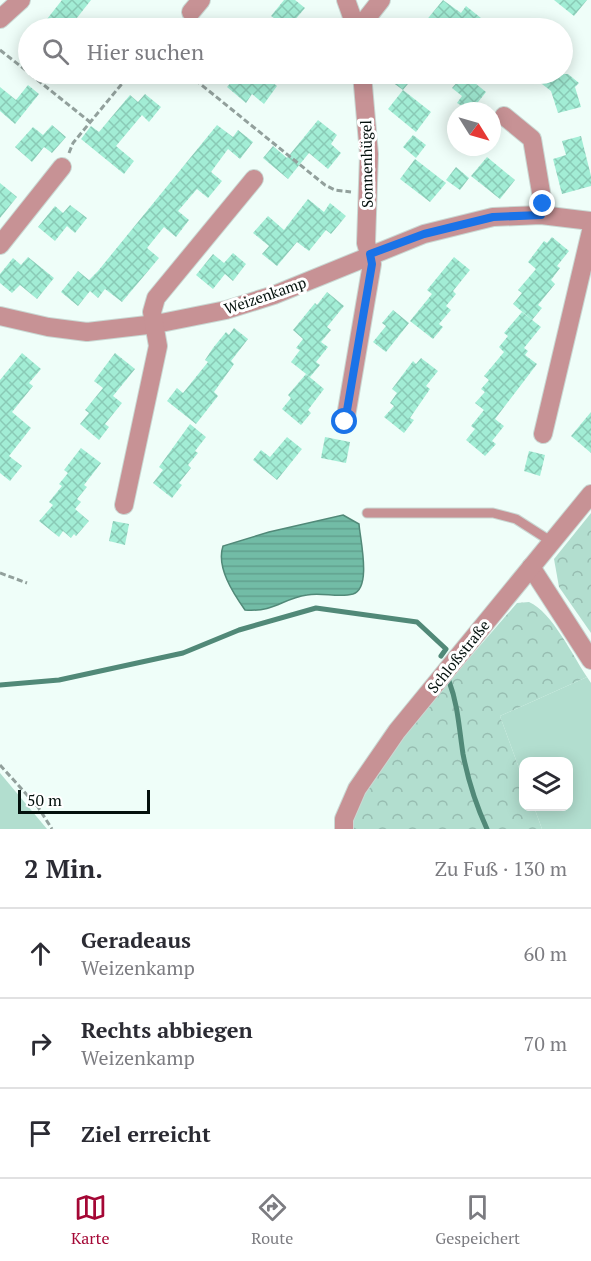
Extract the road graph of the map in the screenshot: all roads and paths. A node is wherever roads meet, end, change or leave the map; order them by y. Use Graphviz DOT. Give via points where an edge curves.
graph roads {
  1 [pos="21,0"];
  2 [pos="346,0"];
  3 [pos="381,0"];
  4 [pos="353,18"];
  5 [pos="366,18"];
  6 [pos="0,19"];
  7 [pos="0,50"];
  8 [pos="18,64"];
  9 [pos="43,84"];
  10 [pos="122,84"];
  11 [pos="200,84"];
  12 [pos="363,84"];
  13 [pos="504,116"];
  14 [pos="90,122"];
  15 [pos="62,167"];
  16 [pos="254,179"];
  17 [pos="367,194"];
  18 [pos="541,215"];
  19 [pos="591,221"];
  20 [pos="591,231"];
  21 [pos="0,245"];
  22 [pos="370,254"];
  23 [pos="0,315"];
  24 [pos="156,324"];
  25 [pos="345,422"];
  26 [pos="543,434"];
  27 [pos="591,494"];
  28 [pos="124,506"];
  29 [pos="367,513"];
  30 [pos="552,542"];
  31 [pos="531,567"];
  32 [pos="0,573"];
  33 [pos="27,583"];
  34 [pos="591,660"];
  35 [pos="0,765"];
  36 [pos="52,829"];
  37 [pos="344,829"];
  1 -- 6 [label="street"];
  2 -- 4 [label="street"];
  3 -- 5 [label="street"];
  7 -- 8 [label="path"];
  9 -- 14 [label="path"];
  10 -- 14 [label="path"];
  11 -- 17 [label="path" via="325,185"];
  12 -- 17 [label="street, Sonnenhügel" via="369,154"];
  13 -- 18 [label="street" via="532,139 543,204"];
  14 -- 15 [label="path" via="73,143"];
  15 -- 21 [label="street"];
  16 -- 24 [label="street" via="156,298 152,312"];
  17 -- 22 [label="street, Sonnenhügel" via="366,243"];
  18 -- 19 [label="street, Weizenkamp"];
  18 -- 22 [label="street, Weizenkamp" via="493,217 424,234"];
  20 -- 26 [label="street"];
  22 -- 24 [label="street, Weizenkamp" via="274,295 226,310"];
  22 -- 25 [label="street" via="372,264"];
  23 -- 24 [label="street, Weizenkamp" via="87,332"];
  24 -- 28 [label="street" via="158,346"];
  27 -- 30 [label="street, Schloßstraße"];
  29 -- 30 [label="lane" via="493,513 516,519"];
  30 -- 31 [label="street, Schloßstraße"];
  31 -- 34 [label="street"];
  31 -- 37 [label="street, Schloßstraße" via="397,731 357,789 344,819"];
  32 -- 33 [label="path"];
  35 -- 36 [label="path" via="38,807"];
}
